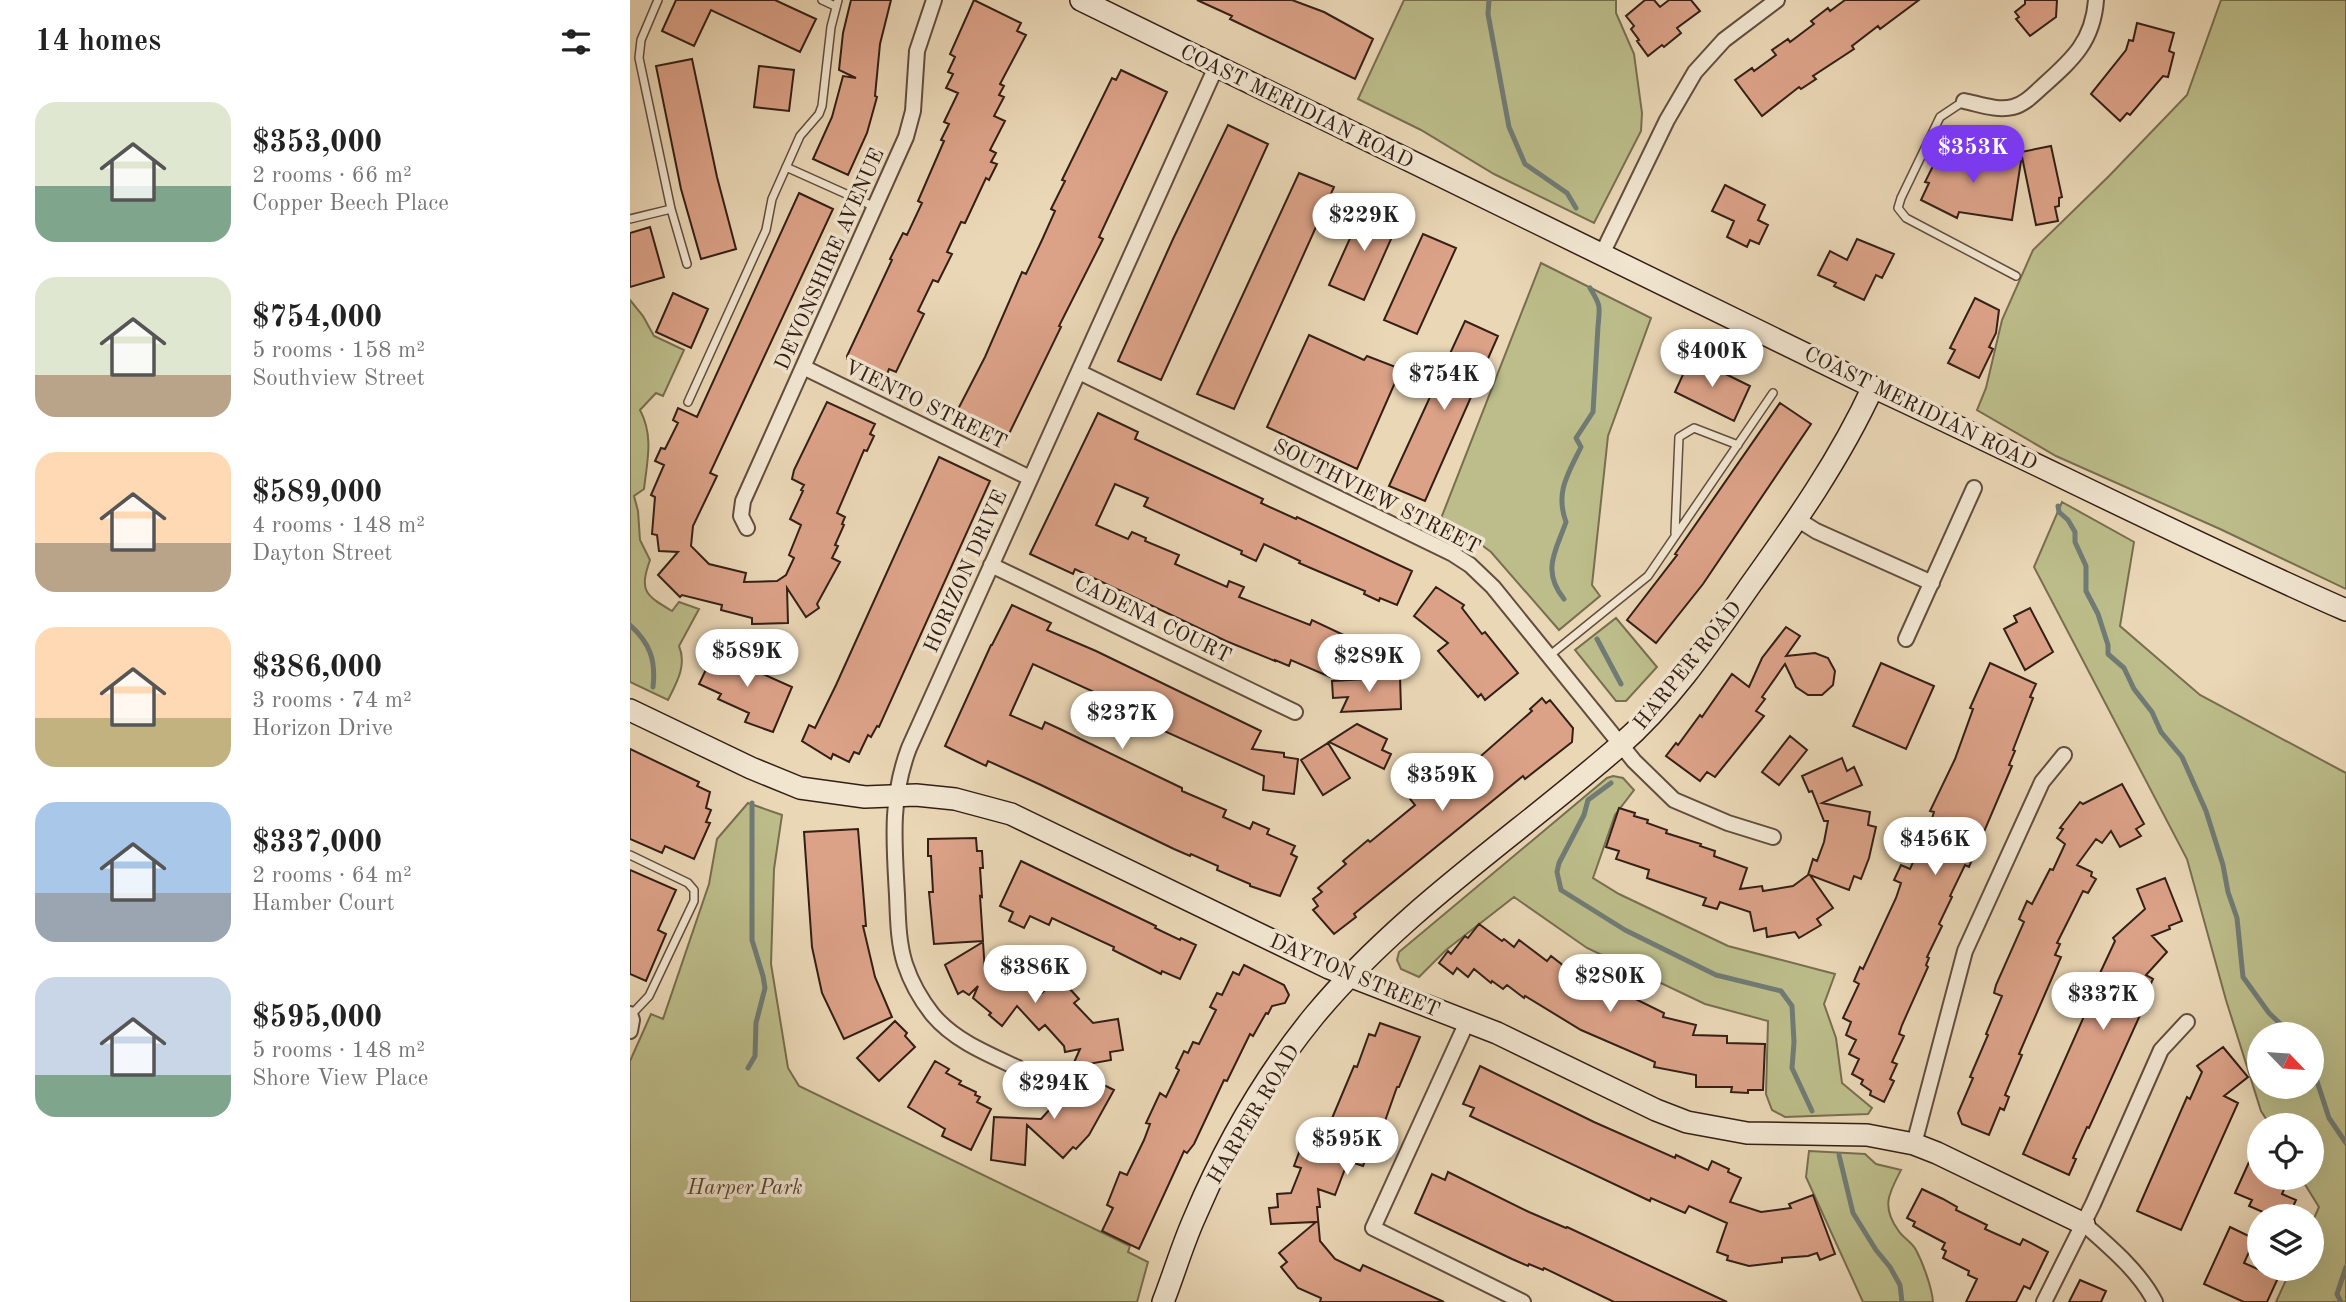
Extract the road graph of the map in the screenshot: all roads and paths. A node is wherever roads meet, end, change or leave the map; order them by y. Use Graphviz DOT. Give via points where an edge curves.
graph roads {
  1 [pos="658,0"];
  2 [pos="822,0"];
  3 [pos="934,0"];
  4 [pos="1081,0"];
  5 [pos="1777,0"];
  6 [pos="2096,0"];
  7 [pos="836,3"];
  8 [pos="1216,66"];
  9 [pos="1964,101"];
  10 [pos="786,167"];
  11 [pos="875,208"];
  12 [pos="671,209"];
  13 [pos="630,219"];
  14 [pos="1602,254"];
  15 [pos="687,264"];
  16 [pos="2016,276"];
  17 [pos="803,368"];
  18 [pos="1079,372"];
  19 [pos="1873,387"];
  20 [pos="1773,393"];
  21 [pos="688,402"];
  22 [pos="1738,445"];
  23 [pos="1030,478"];
  24 [pos="1974,488"];
  25 [pos="1797,519"];
  26 [pos="747,528"];
  27 [pos="1675,536"];
  28 [pos="991,565"];
  29 [pos="1932,583"];
  30 [pos="2346,610"];
  31 [pos="1906,639"];
  32 [pos="1549,656"];
  33 [pos="630,710"];
  34 [pos="1295,712"];
  35 [pos="1620,745"];
  36 [pos="2064,755"];
  37 [pos="896,797"];
  38 [pos="1773,837"];
  39 [pos="630,855"];
  40 [pos="1350,976"];
  41 [pos="630,1014"];
  42 [pos="2187,1021"];
  43 [pos="1467,1022"];
  44 [pos="630,1031"];
  45 [pos="1018,1068"];
  46 [pos="1914,1144"];
  47 [pos="2084,1224"];
  48 [pos="1163,1302"];
  49 [pos="1523,1302"];
  50 [pos="2044,1302"];
  51 [pos="2155,1302"];
  1 -- 12 [label="lane" via="641,40 639,58"];
  2 -- 7 [label="lane"];
  3 -- 11 [label="street, DEVONSHIRE AVENUE" via="917,51 910,124"];
  4 -- 8 [label="street, COAST MERIDIAN ROAD"];
  5 -- 14 [label="street" via="1724,40 1691,78"];
  6 -- 9 [label="street" via="2081,48 2029,99 2006,108"];
  7 -- 10 [label="lane" via="822,106 800,136"];
  8 -- 14 [label="street, COAST MERIDIAN ROAD"];
  8 -- 18 [label="street, HORIZON DRIVE"];
  9 -- 16 [label="lane" via="1940,117 1898,208 1906,218"];
  10 -- 11 [label="lane"];
  10 -- 21 [label="lane" via="772,199 766,230"];
  11 -- 17 [label="street, DEVONSHIRE AVENUE"];
  12 -- 13 [label="lane"];
  12 -- 15 [label="lane"];
  14 -- 19 [label="street, COAST MERIDIAN ROAD"];
  17 -- 23 [label="street, VIENTO STREET"];
  17 -- 26 [label="street, DEVONSHIRE AVENUE" via="743,500 741,516"];
  18 -- 23 [label="street, HORIZON DRIVE"];
  18 -- 32 [label="street, SOUTHVIEW STREET" via="1462,559 1488,580"];
  19 -- 25 [label="street, HARPER ROAD" via="1845,445"];
  19 -- 30 [label="street, COAST MERIDIAN ROAD"];
  20 -- 22 [label="lane"];
  22 -- 27 [label="lane"];
  22 -- 27 [label="lane" via="1694,428 1679,437"];
  23 -- 28 [label="street, HORIZON DRIVE"];
  24 -- 29 [label="street"];
  25 -- 29 [label="street"];
  25 -- 35 [label="street, HARPER ROAD" via="1706,647"];
  27 -- 32 [label="lane" via="1648,576"];
  28 -- 34 [label="street, CADENA COURT"];
  28 -- 37 [label="street, HORIZON DRIVE" via="909,748"];
  29 -- 31 [label="street"];
  32 -- 35 [label="street, SOUTHVIEW STREET"];
  33 -- 37 [label="street, DAYTON STREET" via="800,788"];
  35 -- 38 [label="street, SOUTHVIEW STREET" via="1674,800"];
  35 -- 40 [label="street, HARPER ROAD" via="1410,918"];
  36 -- 46 [label="street" via="2042,782 1965,951"];
  37 -- 40 [label="street, DAYTON STREET" via="955,799 1011,814"];
  37 -- 45 [label="street, HORIZON DRIVE" via="893,824 899,926 909,974 942,1025 972,1046"];
  39 -- 41 [label="lane" via="688,883 695,894 649,996"];
  40 -- 43 [label="street, DAYTON STREET"];
  40 -- 48 [label="street, HARPER ROAD" via="1302,1032 1242,1124 1194,1219"];
  41 -- 44 [label="street"];
  42 -- 47 [label="street" via="2161,1050"];
  43 -- 46 [label="street, DAYTON STREET" via="1687,1122 1747,1133 1852,1133"];
  43 -- 49 [label="street" via="1373,1228"];
  46 -- 47 [label="street, DAYTON STREET"];
  47 -- 50 [label="street"];
  47 -- 51 [label="street"];
}
